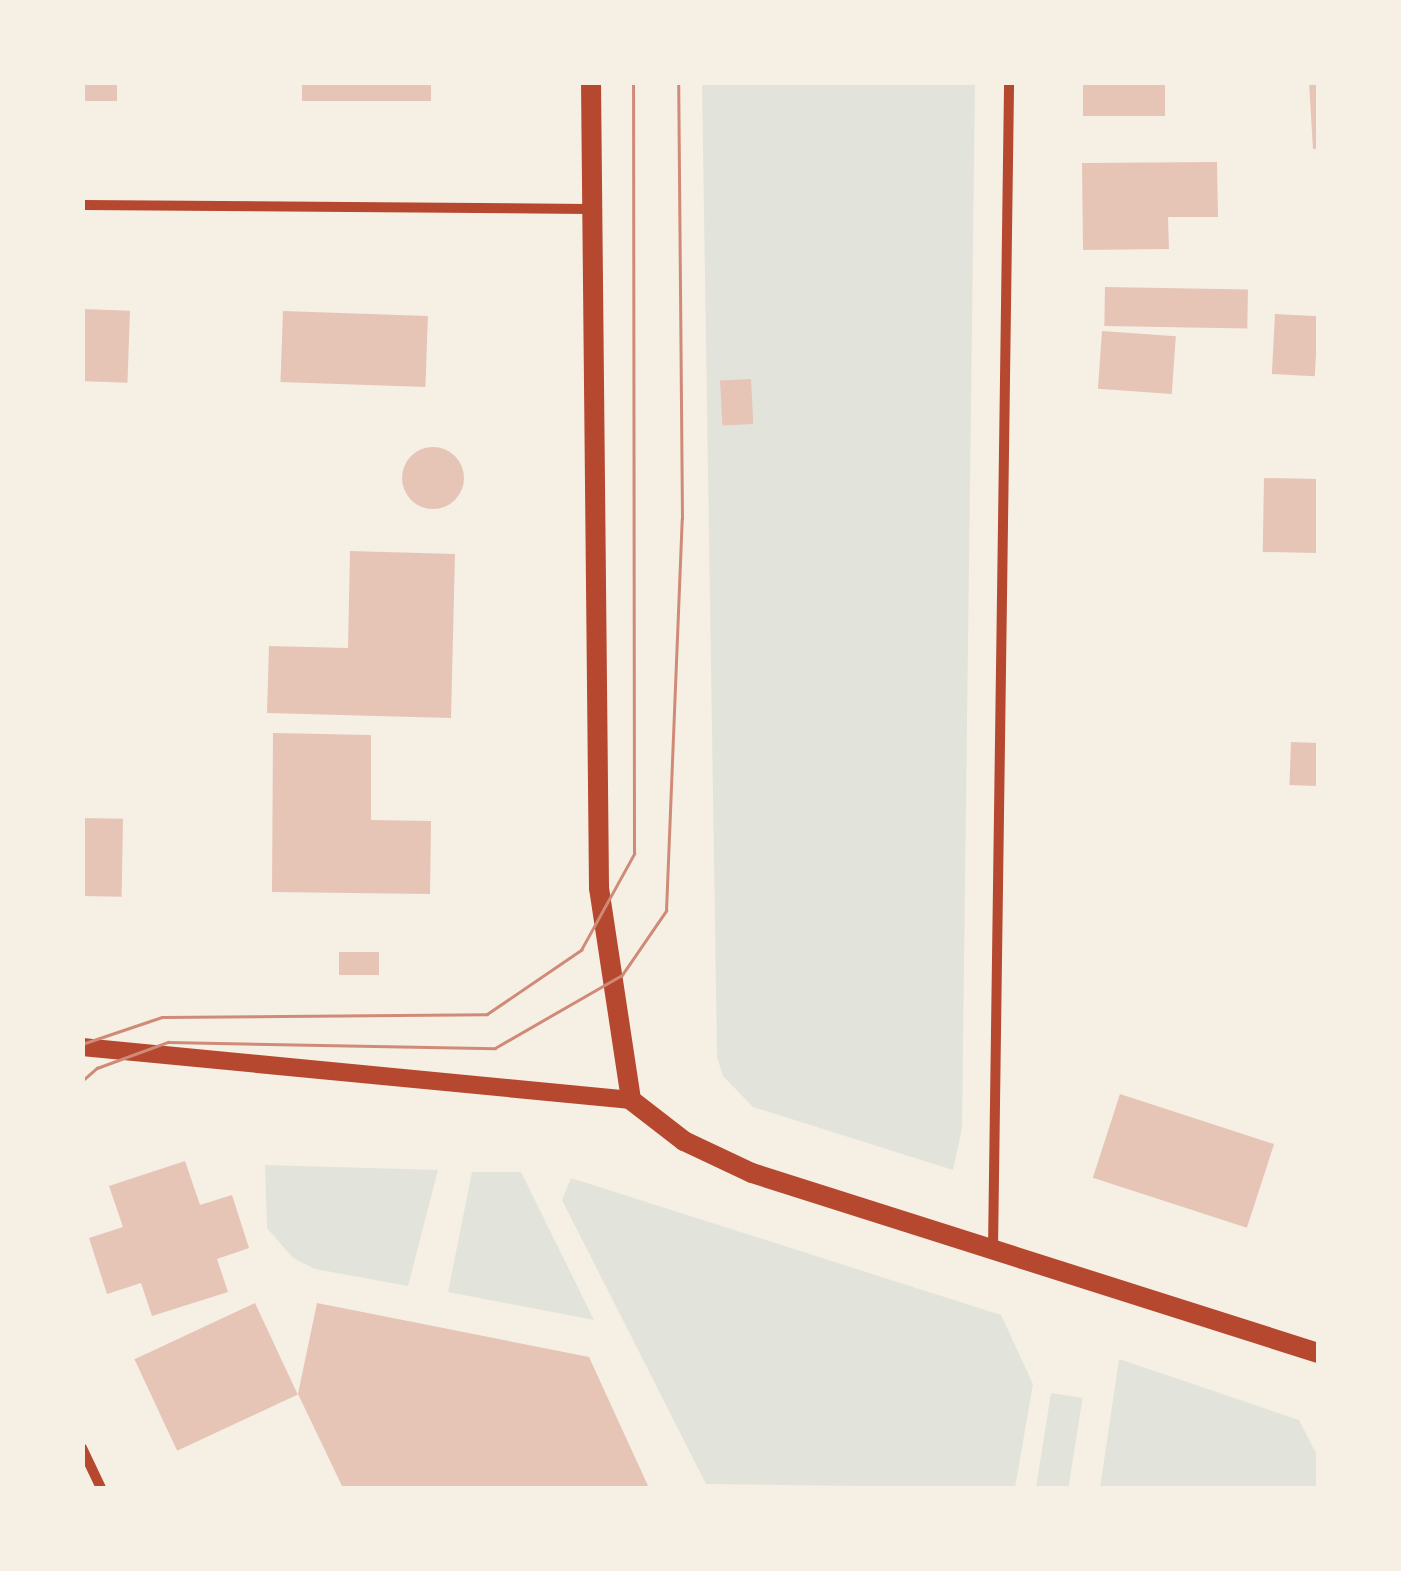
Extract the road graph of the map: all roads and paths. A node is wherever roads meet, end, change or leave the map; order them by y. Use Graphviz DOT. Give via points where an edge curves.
graph roads {
  1 [pos="590,82"];
  2 [pos="1009,82"];
  3 [pos="82,204"];
  4 [pos="590,209"];
  5 [pos="82,1047"];
  6 [pos="631,1100"];
  7 [pos="993,1250"];
  8 [pos="1318,1353"];
  9 [pos="82,1448"];
  10 [pos="86,1468"];
  11 [pos="101,1488"];
  1 -- 4 [label="main road"];
  2 -- 7 [label="street"];
  3 -- 4 [label="street"];
  4 -- 6 [label="main road" via="599,888"];
  5 -- 6 [label="street"];
  6 -- 7 [label="main road" via="684,1141 752,1173"];
  7 -- 8 [label="main road"];
  9 -- 10 [label="street"];
  10 -- 11 [label="street"];
}
